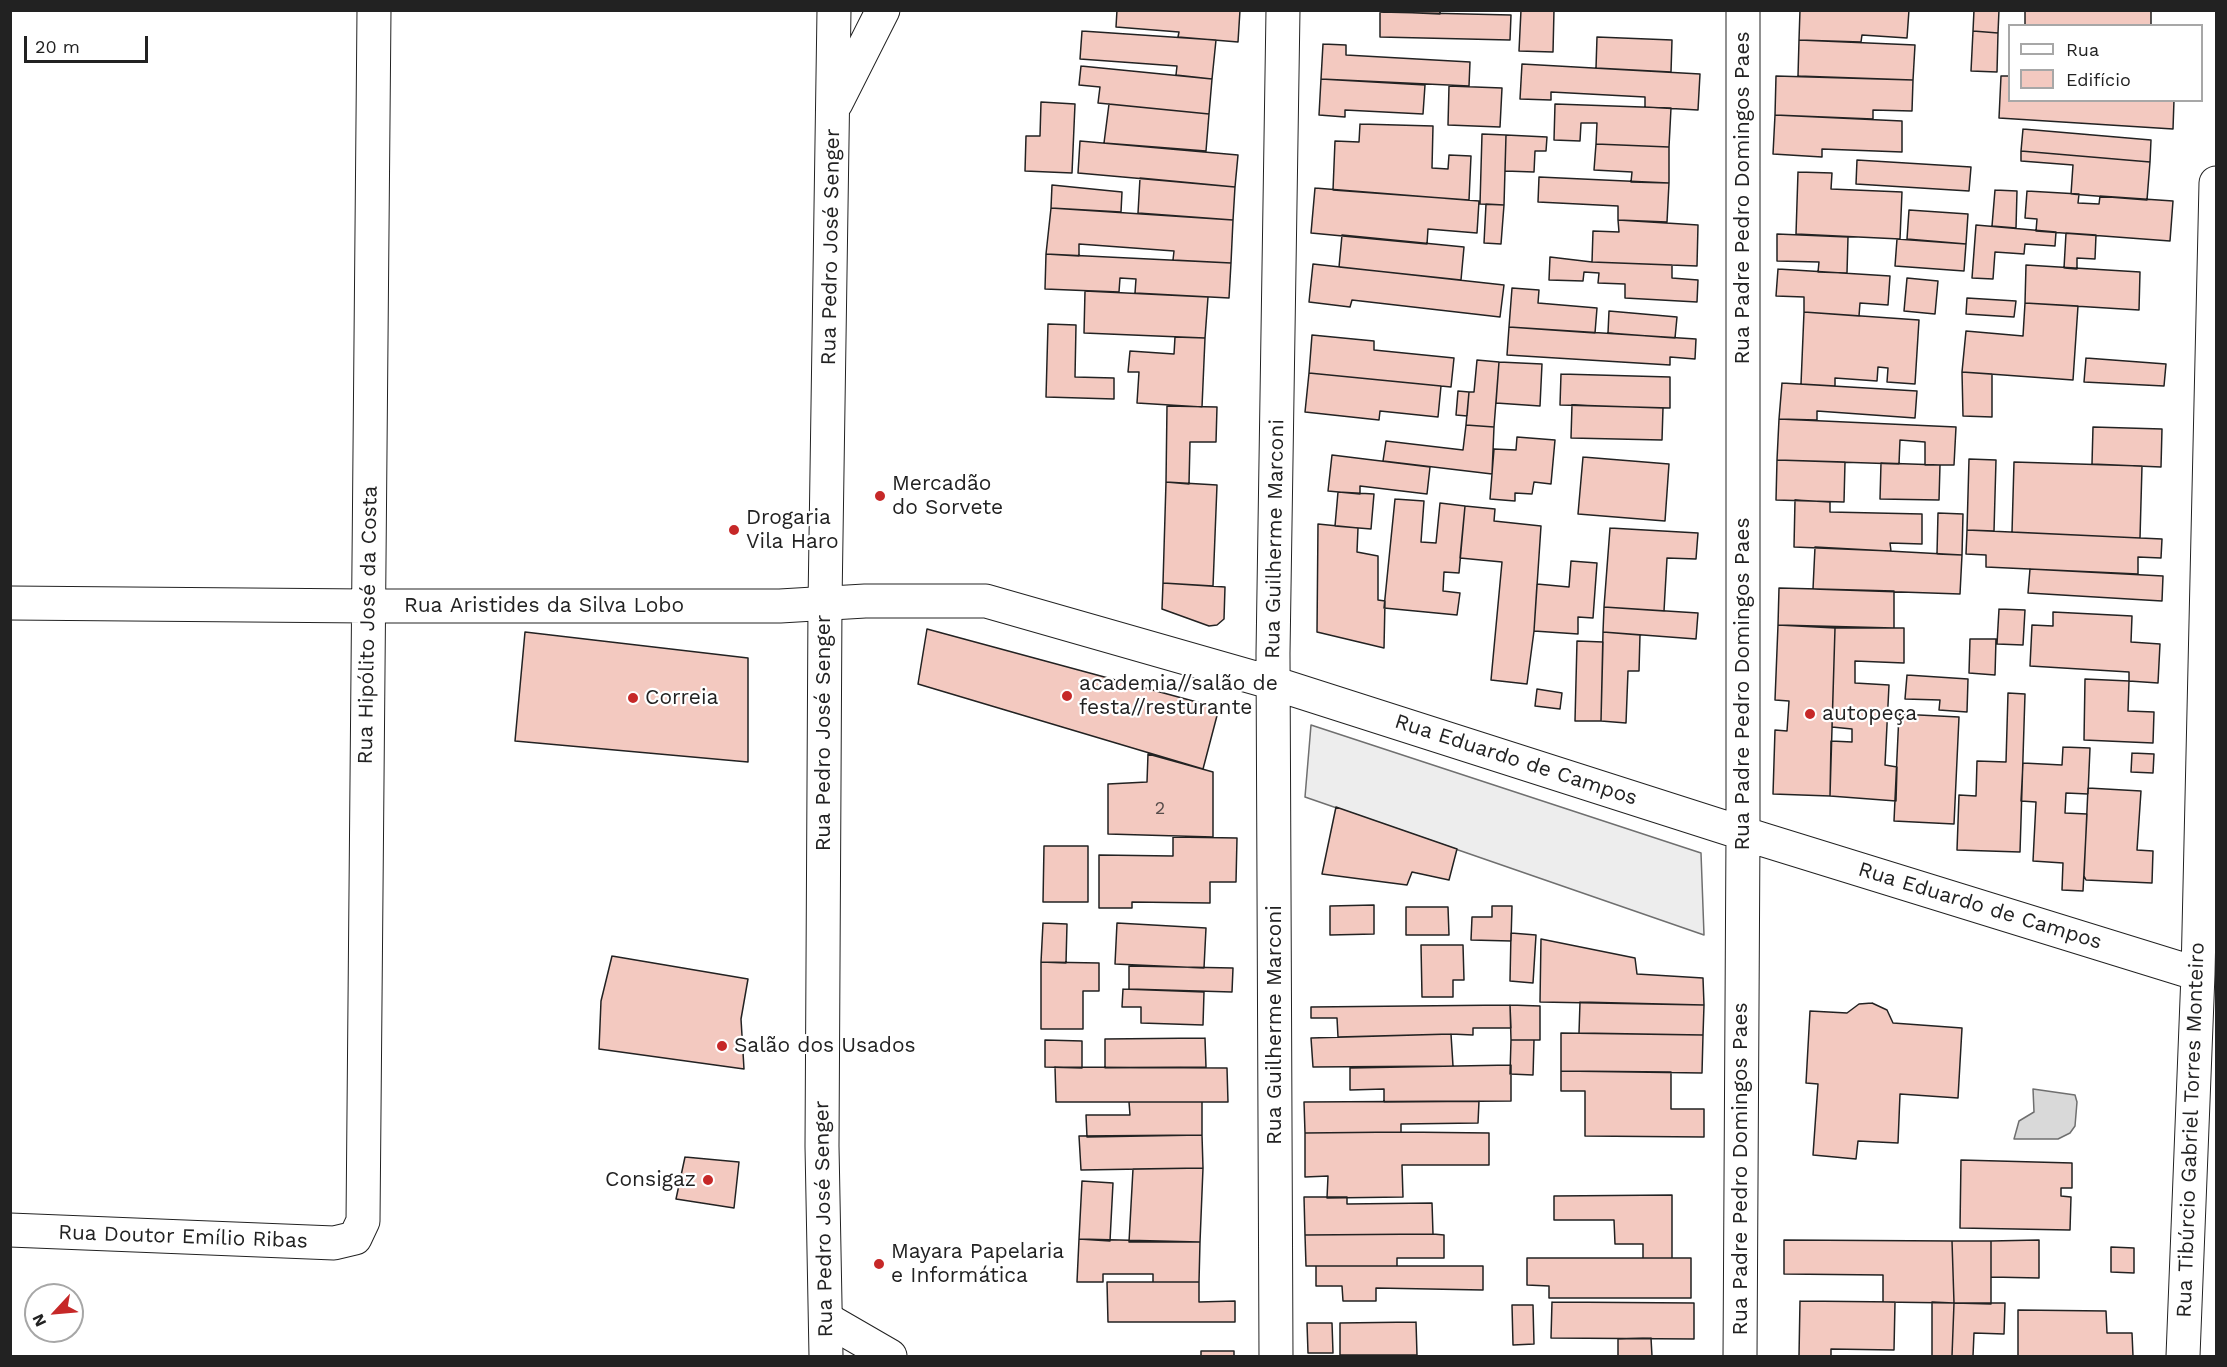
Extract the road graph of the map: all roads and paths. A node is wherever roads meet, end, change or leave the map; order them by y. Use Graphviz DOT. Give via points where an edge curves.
graph roads {
  1 [pos="374,10"];
  2 [pos="834,10"];
  3 [pos="883,10"];
  4 [pos="1283,10"];
  5 [pos="1743,10"];
  6 [pos="833,110"];
  7 [pos="2217,183"];
  8 [pos="10,603"];
  9 [pos="825,603"];
  10 [pos="367,606"];
  11 [pos="1273,683"];
  12 [pos="1743,832"];
  13 [pos="2198,974"];
  14 [pos="10,1230"];
  15 [pos="355,1238"];
  16 [pos="826,1319"];
  17 [pos="826,1356"];
  18 [pos="890,1356"];
  19 [pos="1275,1356"];
  20 [pos="1740,1356"];
  21 [pos="2183,1356"];
  1 -- 10 [label="street, Rua Hipólito José da Costa"];
  2 -- 6 [label="street, Rua Pedro José Senger"];
  3 -- 6 [label="street, Rua Pedro José Senger"];
  4 -- 11 [label="street, Rua Guilherme Marconi"];
  5 -- 12 [label="street, Rua Padre Pedro Domingos Paes"];
  6 -- 9 [label="street, Rua Pedro José Senger"];
  7 -- 13 [label="street, Rua Tibúrcio Gabriel Torres Monteiro"];
  8 -- 10 [label="street, Rua Aristides da Silva Lobo"];
  9 -- 10 [label="street, Rua Aristides da Silva Lobo"];
  9 -- 11 [label="street, Rua Eduardo de Campos" via="986,601"];
  9 -- 16 [label="street, Rua Pedro José Senger" via="822,1146"];
  10 -- 15 [label="street, Rua Hipólito José da Costa" via="363,1221"];
  11 -- 12 [label="street, Rua Eduardo de Campos"];
  11 -- 19 [label="street, Rua Guilherme Marconi"];
  12 -- 13 [label="street, Rua Eduardo de Campos"];
  12 -- 20 [label="street, Rua Padre Pedro Domingos Paes"];
  13 -- 21 [label="street, Rua Tibúrcio Gabriel Torres Monteiro"];
  14 -- 15 [label="street, Rua Doutor Emílio Ribas" via="334,1243"];
  16 -- 17 [label="street, Rua Pedro José Senger"];
  16 -- 18 [label="street"];
}
